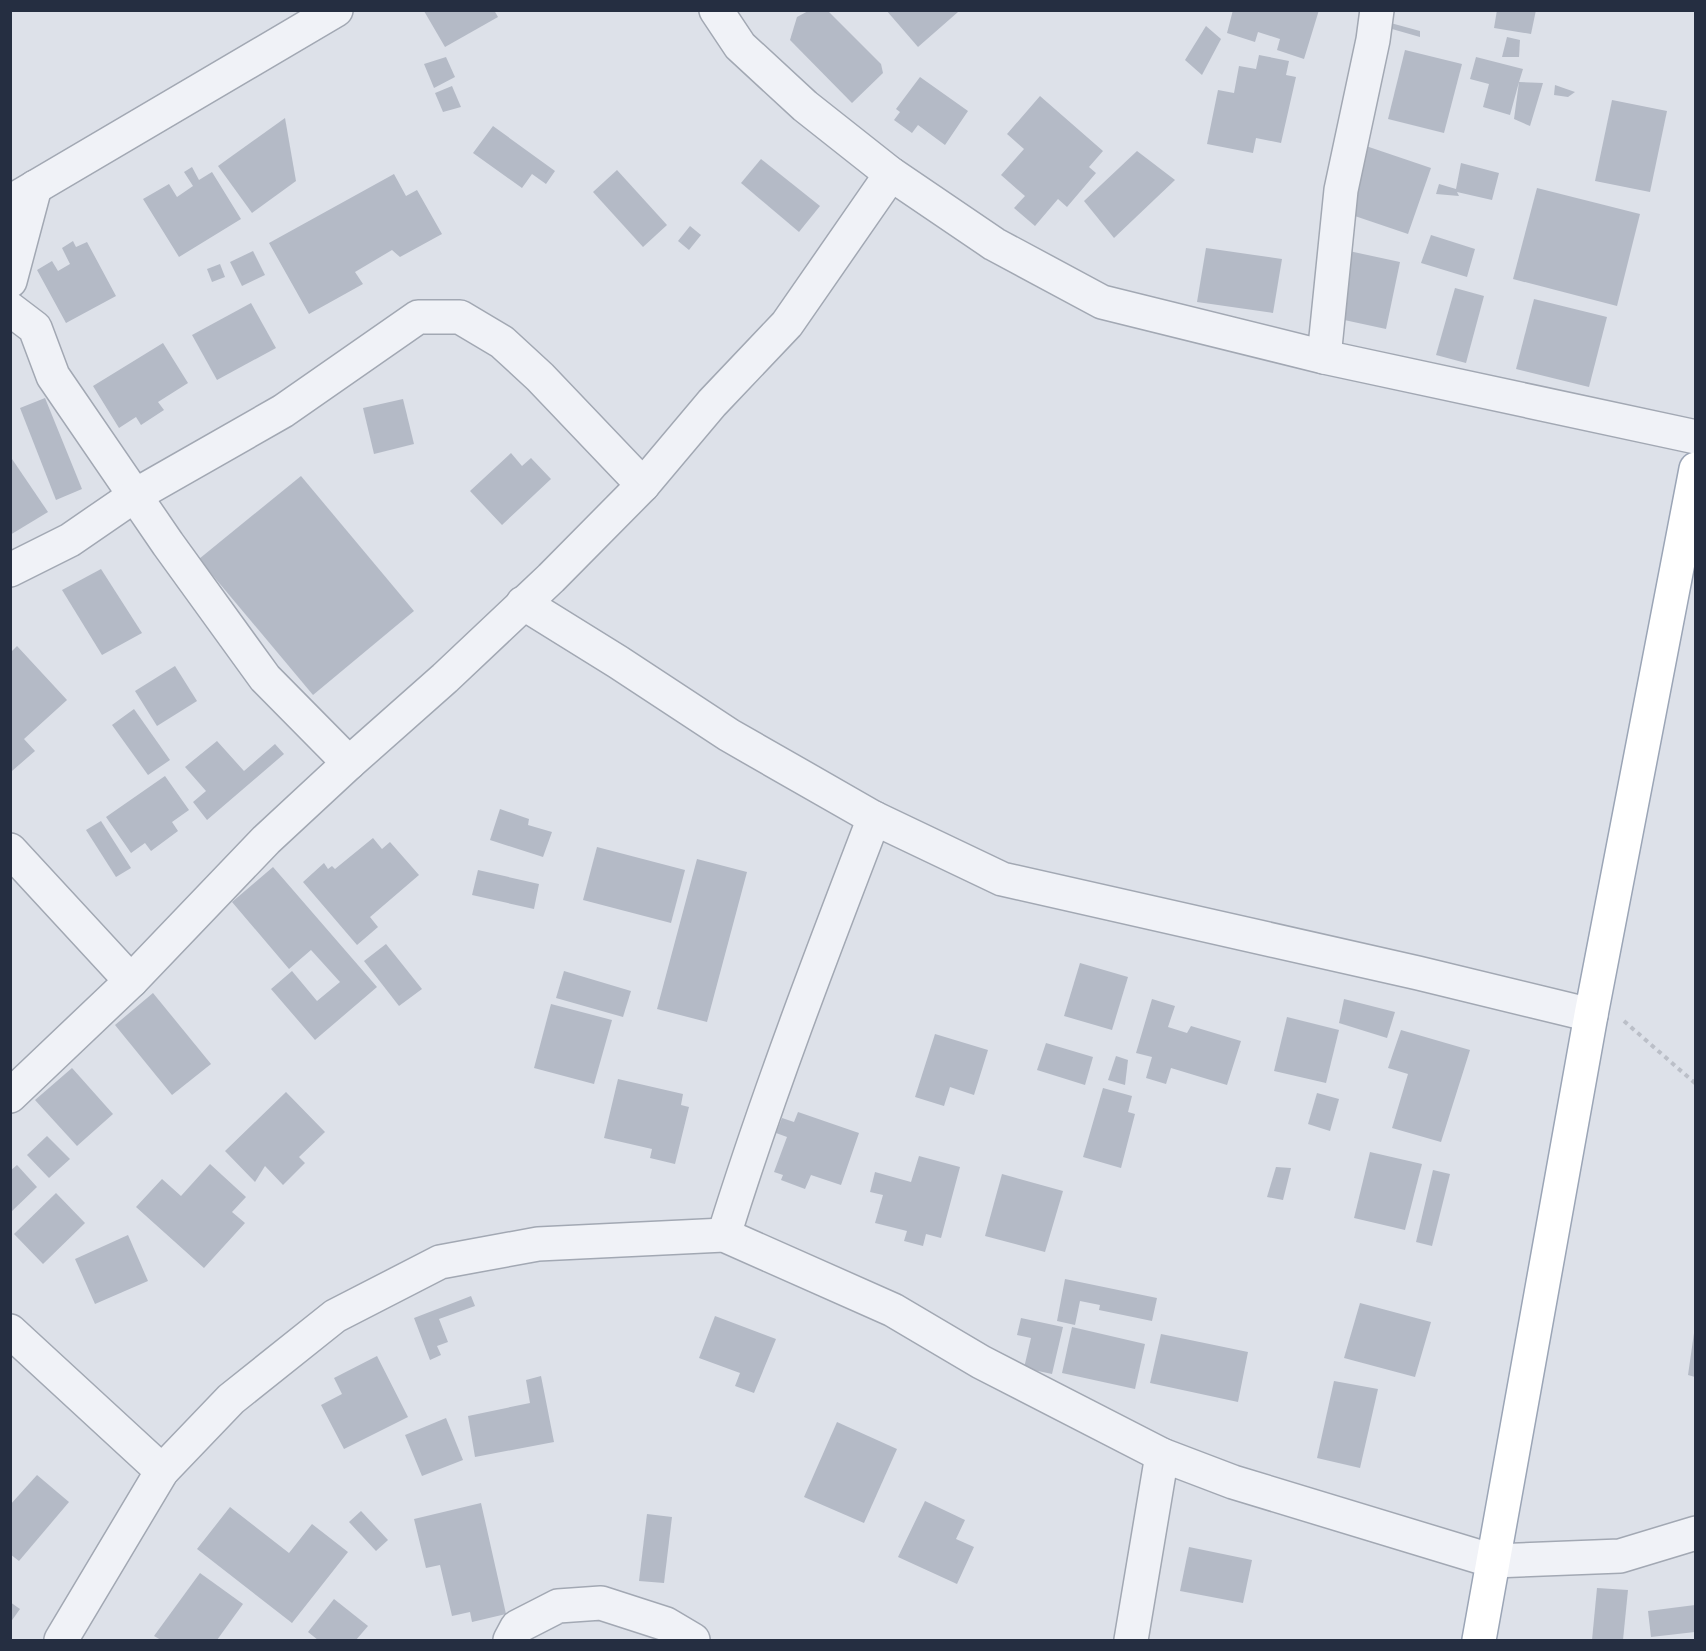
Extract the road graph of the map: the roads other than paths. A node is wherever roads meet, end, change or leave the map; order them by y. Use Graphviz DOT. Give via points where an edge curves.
graph roads {
  1 [pos="336,10"];
  2 [pos="716,10"];
  3 [pos="1377,10"];
  4 [pos="891,174"];
  5 [pos="23,194"];
  6 [pos="10,281"];
  7 [pos="10,309"];
  8 [pos="1324,357"];
  9 [pos="1695,437"];
  10 [pos="1695,469"];
  11 [pos="643,485"];
  12 [pos="134,496"];
  13 [pos="10,570"];
  14 [pos="523,603"];
  15 [pos="350,763"];
  16 [pos="874,818"];
  17 [pos="10,850"];
  18 [pos="131,981"];
  19 [pos="1593,1005"];
  20 [pos="10,1096"];
  21 [pos="724,1235"];
  22 [pos="10,1331"];
  23 [pos="1162,1455"];
  24 [pos="162,1471"];
  25 [pos="1695,1533"];
  26 [pos="1493,1561"];
  27 [pos="61,1641"];
  28 [pos="510,1641"];
  29 [pos="693,1641"];
  30 [pos="1131,1641"];
  31 [pos="1479,1641"];
  1 -- 5 [label="street"];
  2 -- 4 [label="street" via="740,46 805,106"];
  3 -- 8 [label="street" via="1341,189"];
  4 -- 8 [label="street" via="994,244 1102,302"];
  4 -- 11 [label="street" via="787,324 712,403"];
  5 -- 6 [label="street"];
  7 -- 12 [label="street" via="35,328 53,376"];
  8 -- 9 [label="street"];
  10 -- 19 [label="main road"];
  11 -- 12 [label="street" via="502,342 460,317 418,317 283,411"];
  11 -- 14 [label="street"];
  12 -- 13 [label="street" via="70,540"];
  12 -- 15 [label="street" via="265,678"];
  14 -- 15 [label="street"];
  14 -- 16 [label="street" via="729,735"];
  15 -- 18 [label="street" via="266,840"];
  16 -- 19 [label="street" via="1002,879 1418,973"];
  16 -- 21 [label="street" via="804,998"];
  17 -- 18 [label="street"];
  18 -- 20 [label="street"];
  19 -- 26 [label="main road"];
  21 -- 23 [label="street" via="893,1310 981,1362"];
  21 -- 24 [label="street" via="538,1244 440,1262 335,1317 231,1399"];
  22 -- 24 [label="street"];
  23 -- 26 [label="street" via="1233,1482"];
  23 -- 30 [label="street"];
  24 -- 27 [label="street"];
  25 -- 26 [label="street" via="1620,1556"];
  26 -- 31 [label="main road"];
  28 -- 29 [label="street" via="518,1628 558,1606 601,1603 666,1624"];
}
